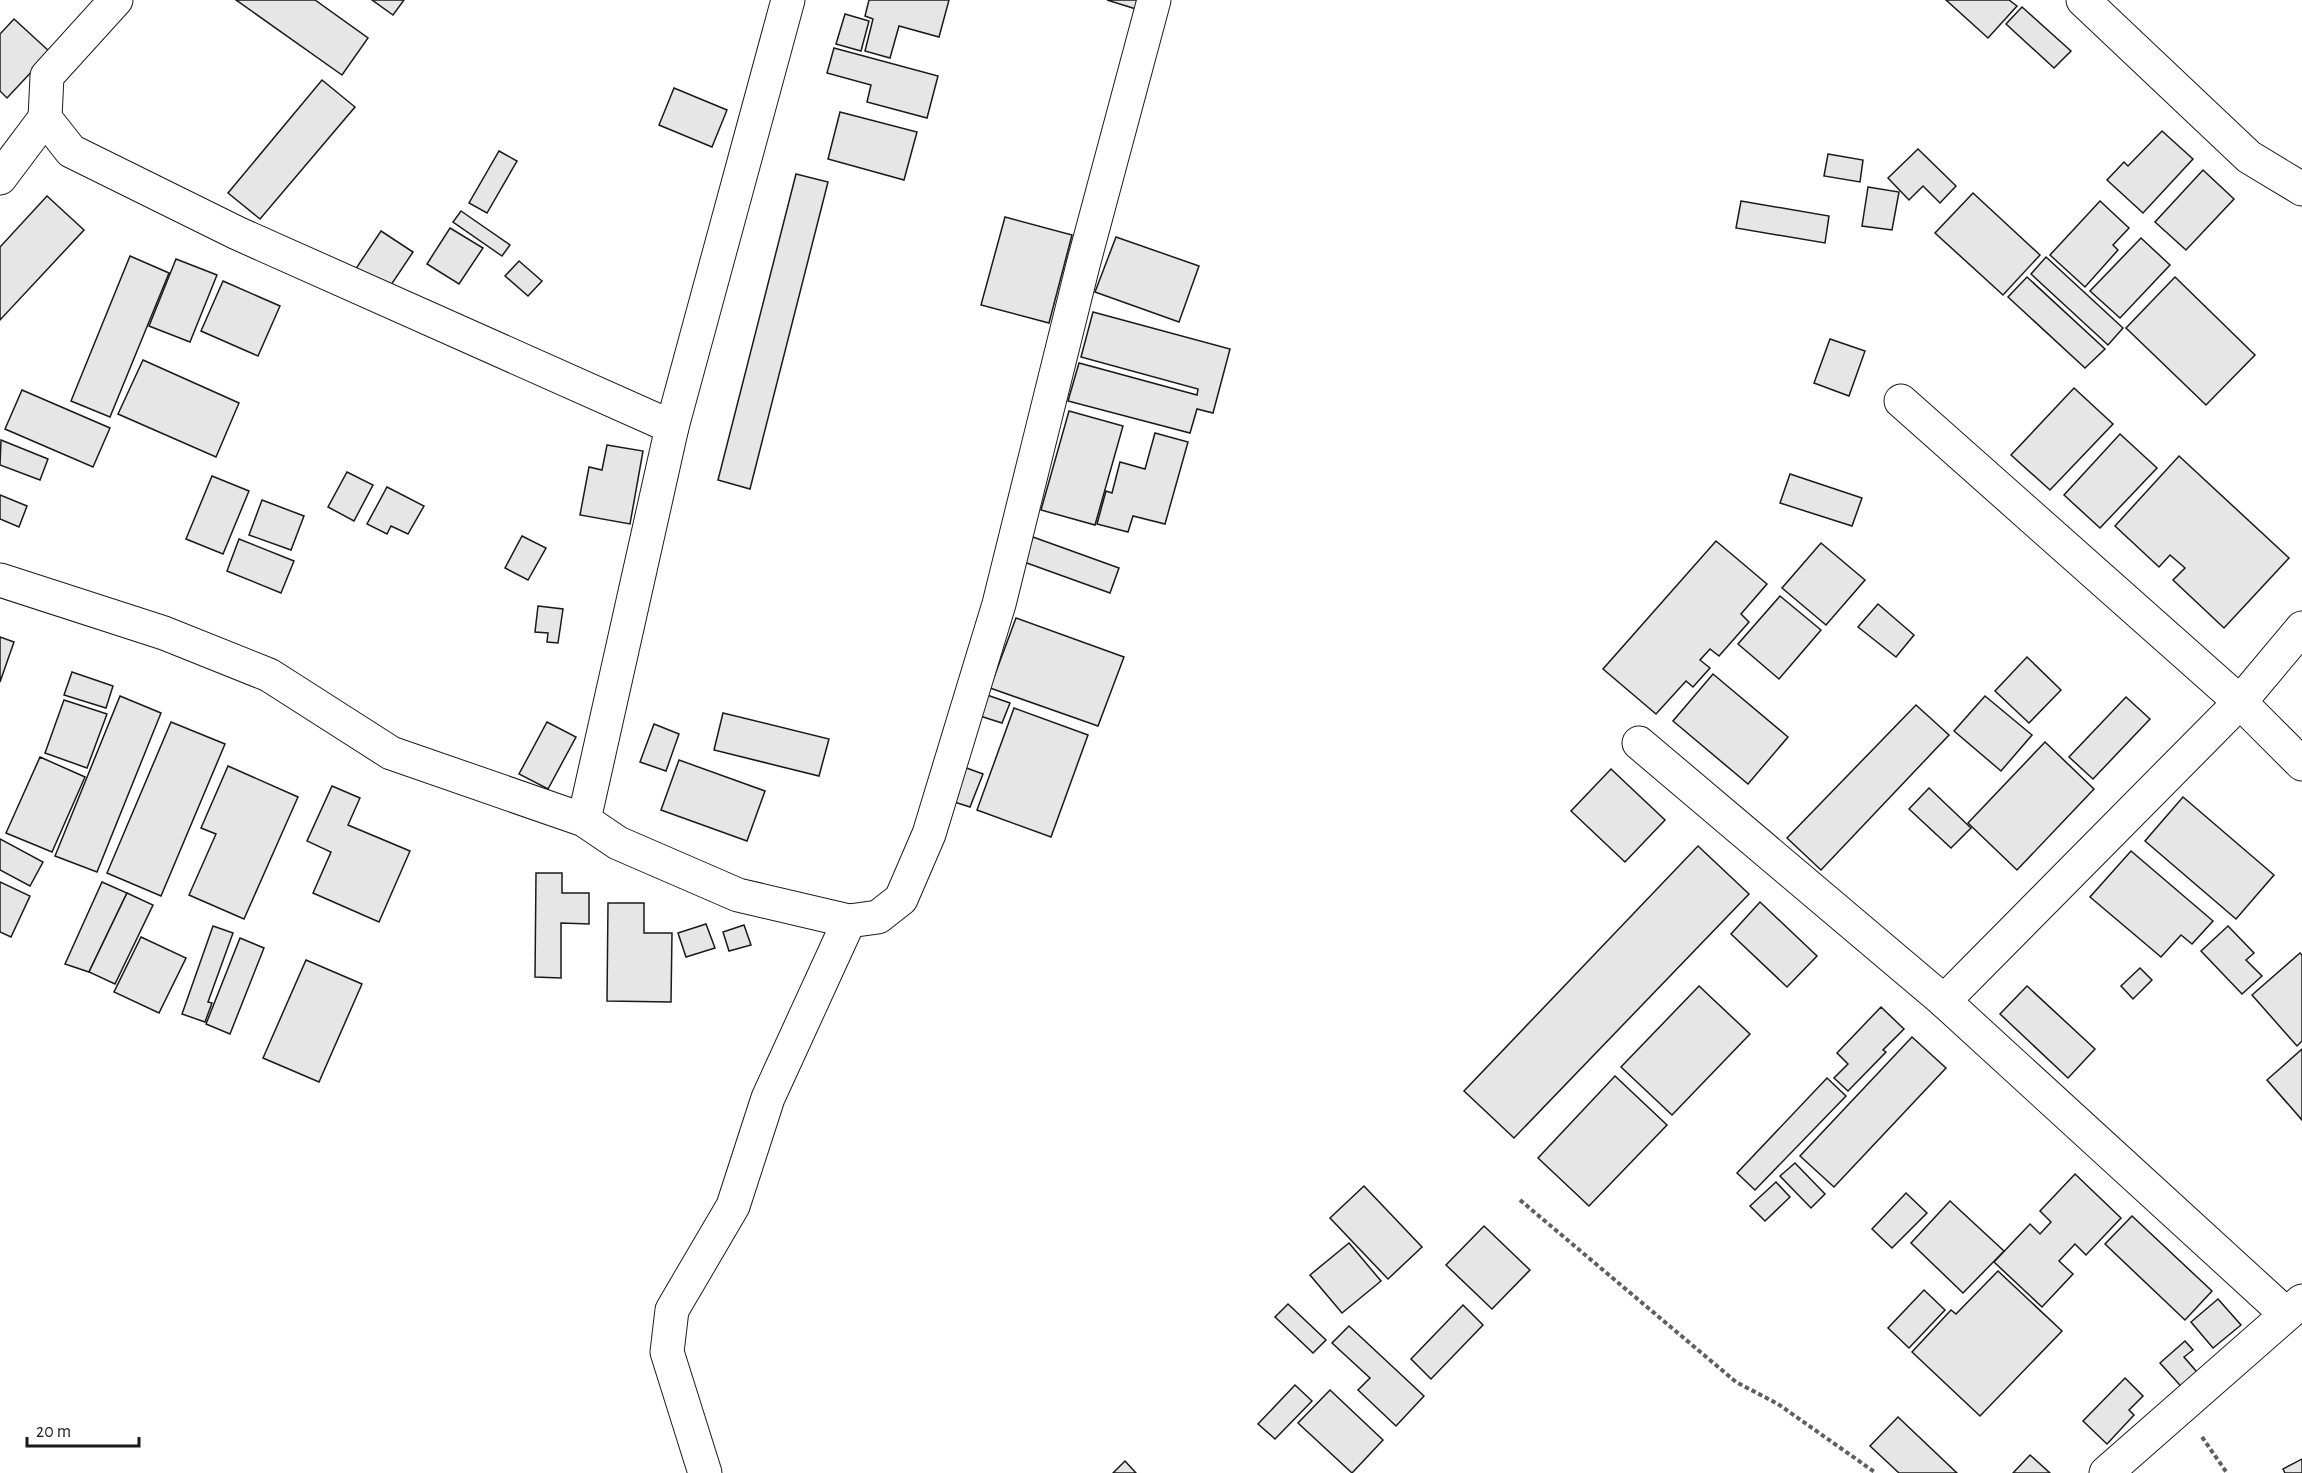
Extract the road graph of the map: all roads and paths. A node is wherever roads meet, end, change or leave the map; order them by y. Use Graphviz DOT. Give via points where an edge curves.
graph roads {
  1 [pos="116,0"];
  2 [pos="788,0"];
  3 [pos="1154,0"];
  4 [pos="2083,0"];
  5 [pos="45,118"];
  6 [pos="0,178"];
  7 [pos="2302,189"];
  8 [pos="1901,401"];
  9 [pos="672,427"];
  10 [pos="0,580"];
  11 [pos="2302,628"];
  12 [pos="2240,702"];
  13 [pos="1640,743"];
  14 [pos="2302,764"];
  15 [pos="584,820"];
  16 [pos="849,921"];
  17 [pos="1944,1001"];
  18 [pos="1520,1200"];
  19 [pos="2294,1307"];
  20 [pos="2182,1406"];
  21 [pos="705,1473"];
  22 [pos="1876,1473"];
  23 [pos="2106,1473"];
  24 [pos="2227,1473"];
  1 -- 5 [label="street" via="47,76"];
  2 -- 9 [label="street"];
  3 -- 16 [label="street" via="999,604 929,834 901,899 878,917"];
  4 -- 7 [label="street" via="2249,157"];
  5 -- 6 [label="street"];
  5 -- 9 [label="street" via="71,151 226,228"];
  8 -- 12 [label="street"];
  9 -- 15 [label="street"];
  10 -- 15 [label="street" via="164,633 269,675 391,753"];
  11 -- 12 [label="street"];
  12 -- 14 [label="street"];
  12 -- 17 [label="street"];
  13 -- 17 [label="street"];
  15 -- 16 [label="street" via="618,843 738,895"];
  16 -- 21 [label="street" via="768,1098 732,1206 672,1310 667,1352"];
  17 -- 19 [label="street"];
  18 -- 22 [label="path" via="1736,1382 1778,1404"];
  19 -- 20 [label="street"];
  20 -- 23 [label="street"];
  20 -- 24 [label="path"];
}
